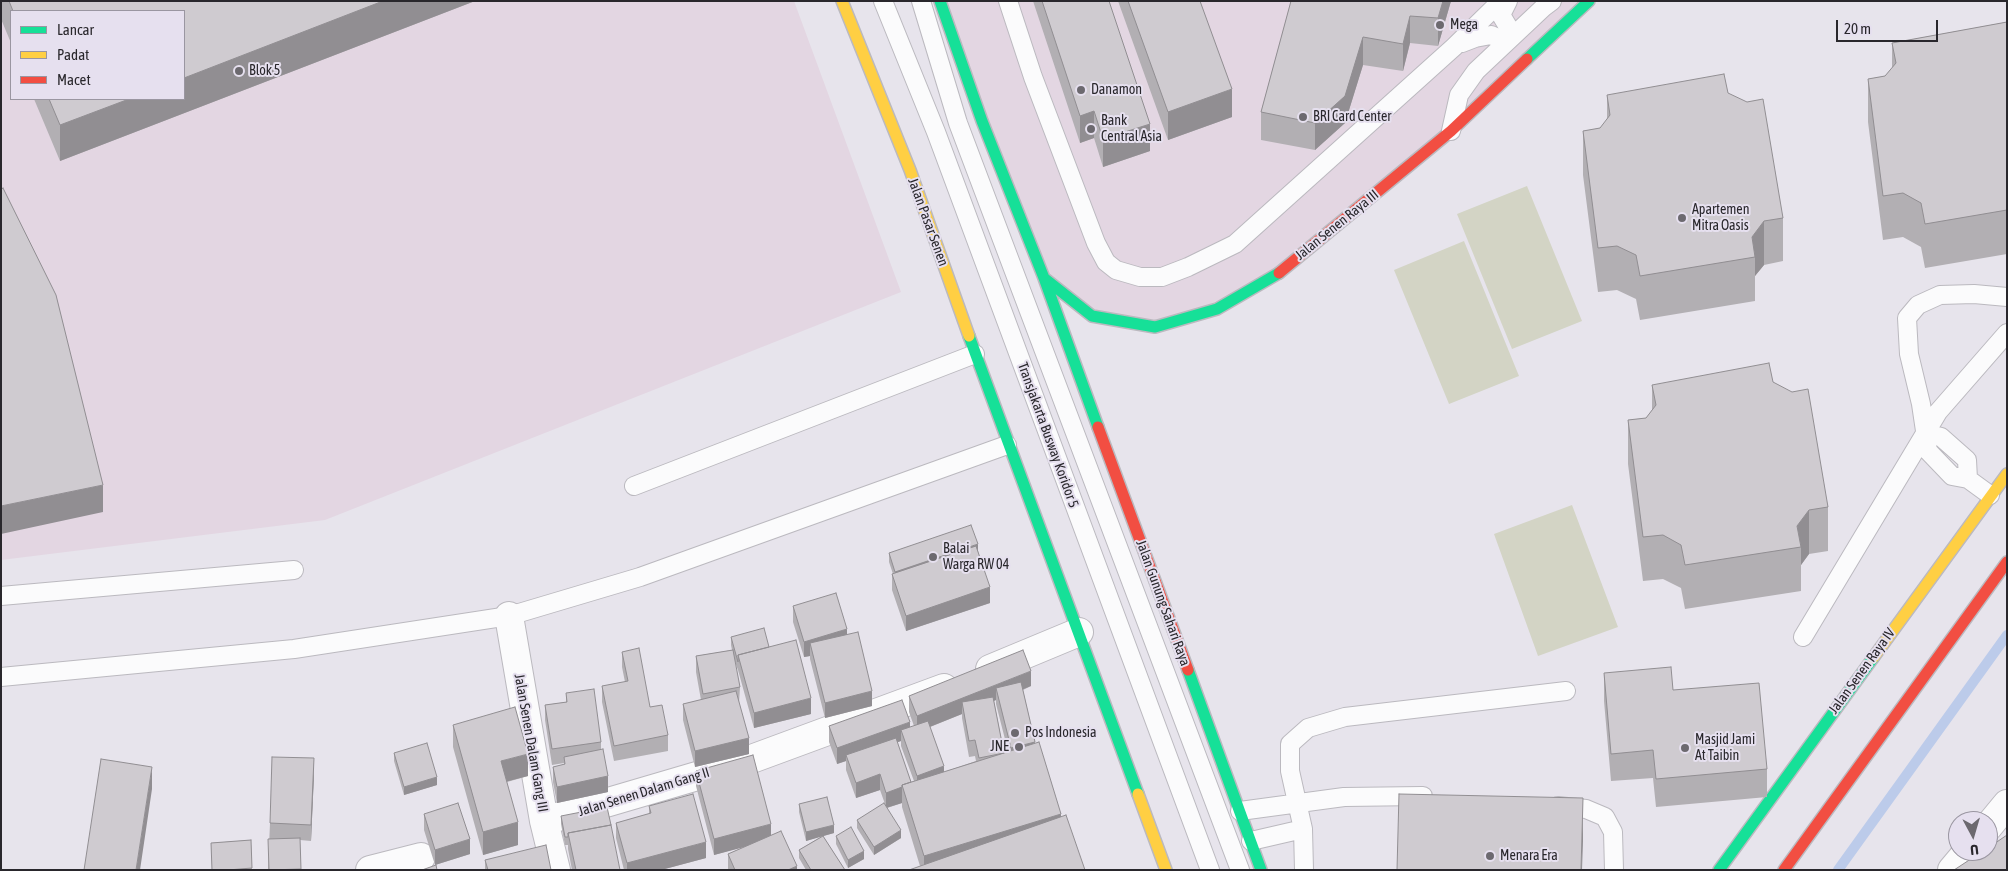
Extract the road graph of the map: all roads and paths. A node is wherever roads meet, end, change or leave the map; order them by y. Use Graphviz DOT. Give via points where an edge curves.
graph roads {
  1 [pos="842,1"];
  2 [pos="883,1"];
  3 [pos="921,1"];
  4 [pos="940,1"];
  5 [pos="1008,1"];
  6 [pos="1501,1"];
  7 [pos="1508,1"];
  8 [pos="1552,1"];
  9 [pos="1589,1"];
  10 [pos="1509,39"];
  11 [pos="1454,47"];
  12 [pos="1451,131"];
  13 [pos="1044,278"];
  14 [pos="2007,297"];
  15 [pos="2007,333"];
  16 [pos="975,354"];
  17 [pos="1925,433"];
  18 [pos="1007,445"];
  19 [pos="2007,474"];
  20 [pos="634,486"];
  21 [pos="1996,499"];
  22 [pos="2007,562"];
  23 [pos="294,570"];
  24 [pos="1,596"];
  25 [pos="509,616"];
  26 [pos="1079,632"];
  27 [pos="1803,638"];
  28 [pos="1,677"];
  29 [pos="1566,691"];
  30 [pos="1442,797"];
  31 [pos="1298,801"];
  32 [pos="2007,804"];
  33 [pos="1538,805"];
  34 [pos="1240,811"];
  35 [pos="1998,815"];
  36 [pos="544,822"];
  37 [pos="1303,829"];
  38 [pos="1251,841"];
  39 [pos="421,857"];
  40 [pos="370,870"];
  41 [pos="556,870"];
  42 [pos="1166,870"];
  43 [pos="1210,870"];
  44 [pos="1240,870"];
  45 [pos="1262,870"];
  46 [pos="1304,870"];
  47 [pos="1614,870"];
  48 [pos="1719,870"];
  49 [pos="1784,870"];
  1 -- 16 [label="main road, Jalan Pasar Senen" via="910,170"];
  2 -- 43 [label="lane, Transjakarta Busway Koridor 5" via="936,132"];
  3 -- 44 [label="lane, Transjakarta Busway Koridor 5" via="958,123"];
  4 -- 13 [label="main road"];
  5 -- 11 [label="lane" via="1096,243 1106,262 1116,270 1140,277 1162,277 1234,244"];
  6 -- 11 [label="lane"];
  7 -- 10 [label="lane" via="1502,15"];
  8 -- 10 [label="lane"];
  9 -- 12 [label="main road, Jalan Senen Raya III"];
  10 -- 11 [label="lane" via="1475,38"];
  10 -- 12 [label="lane" via="1476,70 1459,95"];
  12 -- 13 [label="main road, Jalan Senen Raya III" via="1274,277 1217,309 1155,327 1092,316"];
  13 -- 34 [label="main road, Jalan Gunung Sahari Raya"];
  14 -- 17 [label="lane" via="1974,294 1940,296 1918,305 1907,318 1909,354"];
  15 -- 17 [label="lane" via="1938,412"];
  16 -- 18 [label="main road, Jalan Pasar Senen"];
  16 -- 20 [label="lane"];
  17 -- 21 [label="lane" via="1928,451 1939,465 1952,476 1968,479"];
  17 -- 27 [label="lane"];
  18 -- 25 [label="lane" via="640,577"];
  18 -- 26 [label="main road"];
  19 -- 21 [label="main road, Jalan Senen Raya IV"];
  21 -- 48 [label="main road, Jalan Senen Raya IV"];
  22 -- 49 [label="main road"];
  23 -- 24 [label="lane"];
  25 -- 28 [label="lane" via="294,649"];
  25 -- 36 [label="street, Jalan Senen Dalam Gang III"];
  26 -- 36 [label="street, Jalan Senen Dalam Gang II" via="936,692 738,764"];
  26 -- 42 [label="main road"];
  29 -- 31 [label="lane" via="1345,717 1308,728 1290,744 1290,771"];
  30 -- 31 [label="lane" via="1344,796"];
  31 -- 34 [label="lane"];
  31 -- 37 [label="lane"];
  32 -- 35 [label="street"];
  33 -- 47 [label="lane" via="1586,808 1605,817 1614,832"];
  34 -- 38 [label="main road, Jalan Gunung Sahari Raya"];
  36 -- 41 [label="street, Jalan Senen Dalam Gang III"];
  37 -- 38 [label="lane"];
  37 -- 46 [label="lane"];
  38 -- 45 [label="main road, Jalan Gunung Sahari Raya"];
  39 -- 40 [label="street"];
}
